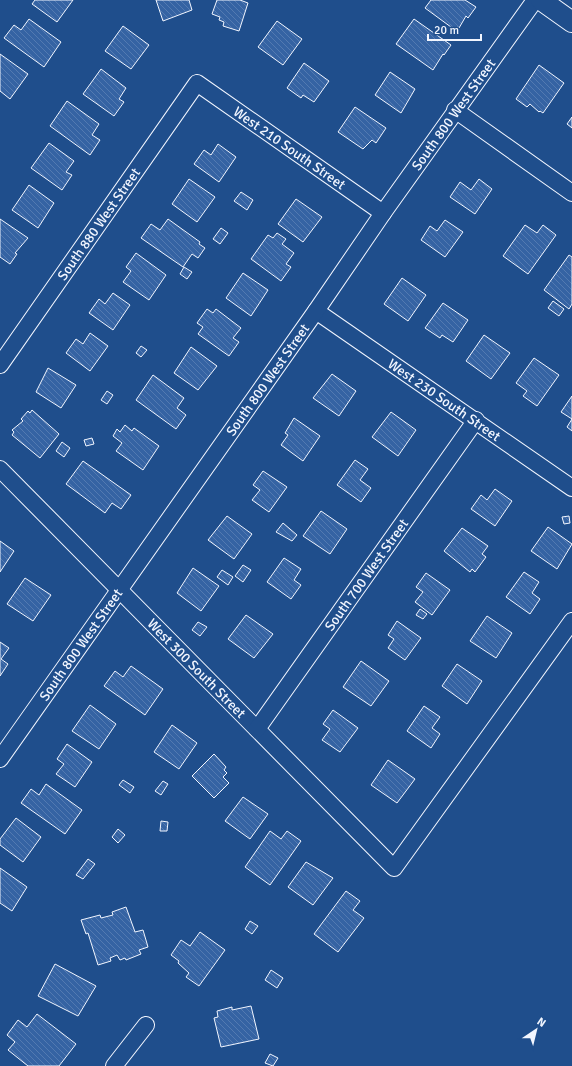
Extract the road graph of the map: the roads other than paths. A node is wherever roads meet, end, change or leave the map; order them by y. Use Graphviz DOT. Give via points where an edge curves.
graph roads {
  1 [pos="535,0"];
  2 [pos="540,0"];
  3 [pos="572,22"];
  4 [pos="197,83"];
  5 [pos="455,110"];
  6 [pos="572,193"];
  7 [pos="383,213"];
  8 [pos="316,311"];
  9 [pos="0,365"];
  10 [pos="476,420"];
  11 [pos="0,469"];
  12 [pos="572,488"];
  13 [pos="120,589"];
  14 [pos="572,621"];
  15 [pos="257,729"];
  16 [pos="0,758"];
  17 [pos="146,1025"];
  18 [pos="114,1066"];
  1 -- 5 [label="street, South 800 West Street"];
  2 -- 3 [label="street"];
  4 -- 7 [label="street, West 210 South Street"];
  4 -- 9 [label="street, South 880 West Street"];
  5 -- 6 [label="street"];
  5 -- 7 [label="street, South 800 West Street"];
  7 -- 8 [label="street, South 800 West Street"];
  8 -- 10 [label="street, West 230 South Street"];
  8 -- 13 [label="street, South 800 West Street"];
  10 -- 12 [label="street, West 230 South Street"];
  10 -- 15 [label="street, South 700 West Street"];
  11 -- 13 [label="street, West 300 South Street"];
  13 -- 15 [label="street, West 300 South Street"];
  13 -- 16 [label="street, South 800 West Street"];
  14 -- 15 [label="street, West 300 South Street" via="394,868"];
  17 -- 18 [label="street"];
}
